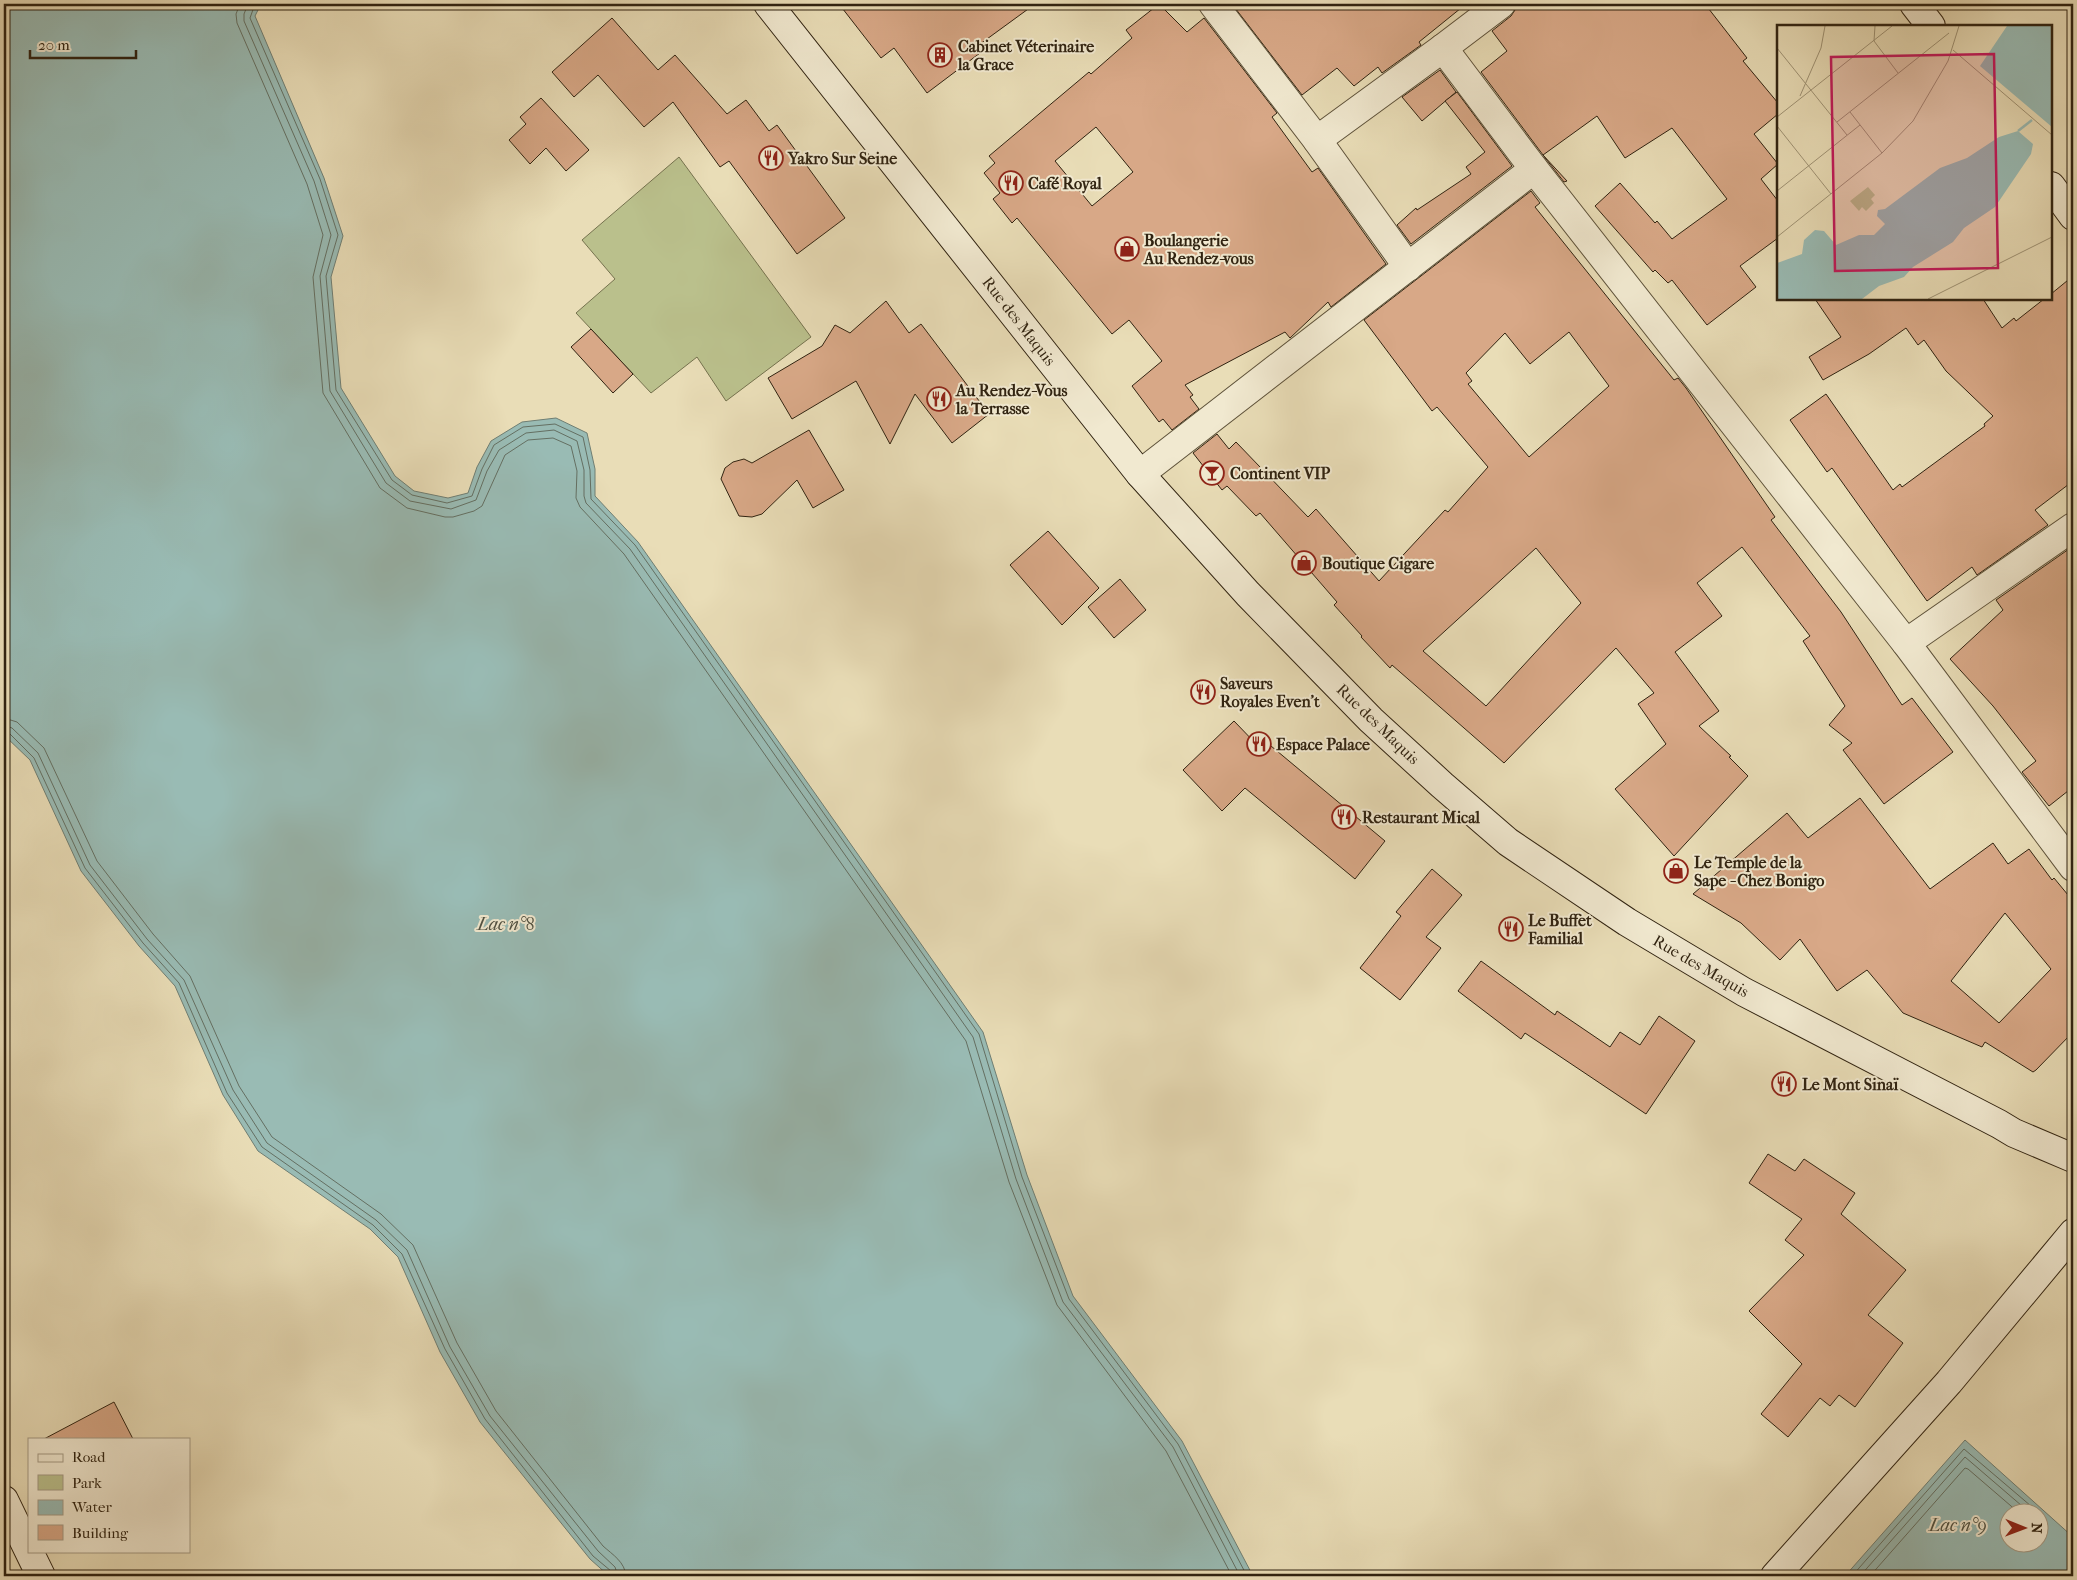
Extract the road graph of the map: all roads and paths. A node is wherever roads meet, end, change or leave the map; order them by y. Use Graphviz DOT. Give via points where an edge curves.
graph roads {
  1 [pos="768,4"];
  2 [pos="1214,4"];
  3 [pos="1501,4"];
  4 [pos="1914,4"];
  5 [pos="1930,25"];
  6 [pos="1443,48"];
  7 [pos="1317,140"];
  8 [pos="1534,169"];
  9 [pos="2052,187"];
  10 [pos="2073,216"];
  11 [pos="1408,267"];
  12 [pos="1140,474"];
  13 [pos="2073,527"];
  14 [pos="1906,643"];
  15 [pos="2073,868"];
  16 [pos="2073,1158"];
  17 [pos="2073,1233"];
  18 [pos="4,1500"];
  19 [pos="28,1549"];
  20 [pos="29,1552"];
  21 [pos="41,1576"];
  22 [pos="1775,1576"];
  1 -- 12 [label="street, Rue des Maquis"];
  2 -- 7 [label="street"];
  3 -- 6 [label="street"];
  4 -- 5 [label="street"];
  6 -- 7 [label="street"];
  6 -- 8 [label="street"];
  7 -- 11 [label="street"];
  8 -- 11 [label="street"];
  8 -- 14 [label="street"];
  9 -- 10 [label="street"];
  11 -- 12 [label="street"];
  12 -- 16 [label="street, Rue des Maquis" via="1248,594 1371,720 1508,842 1627,922 1744,992 2014,1133"];
  13 -- 14 [label="street"];
  14 -- 15 [label="street"];
  17 -- 22 [label="street" via="1948,1382"];
  18 -- 19 [label="street"];
  20 -- 21 [label="street"];
}
